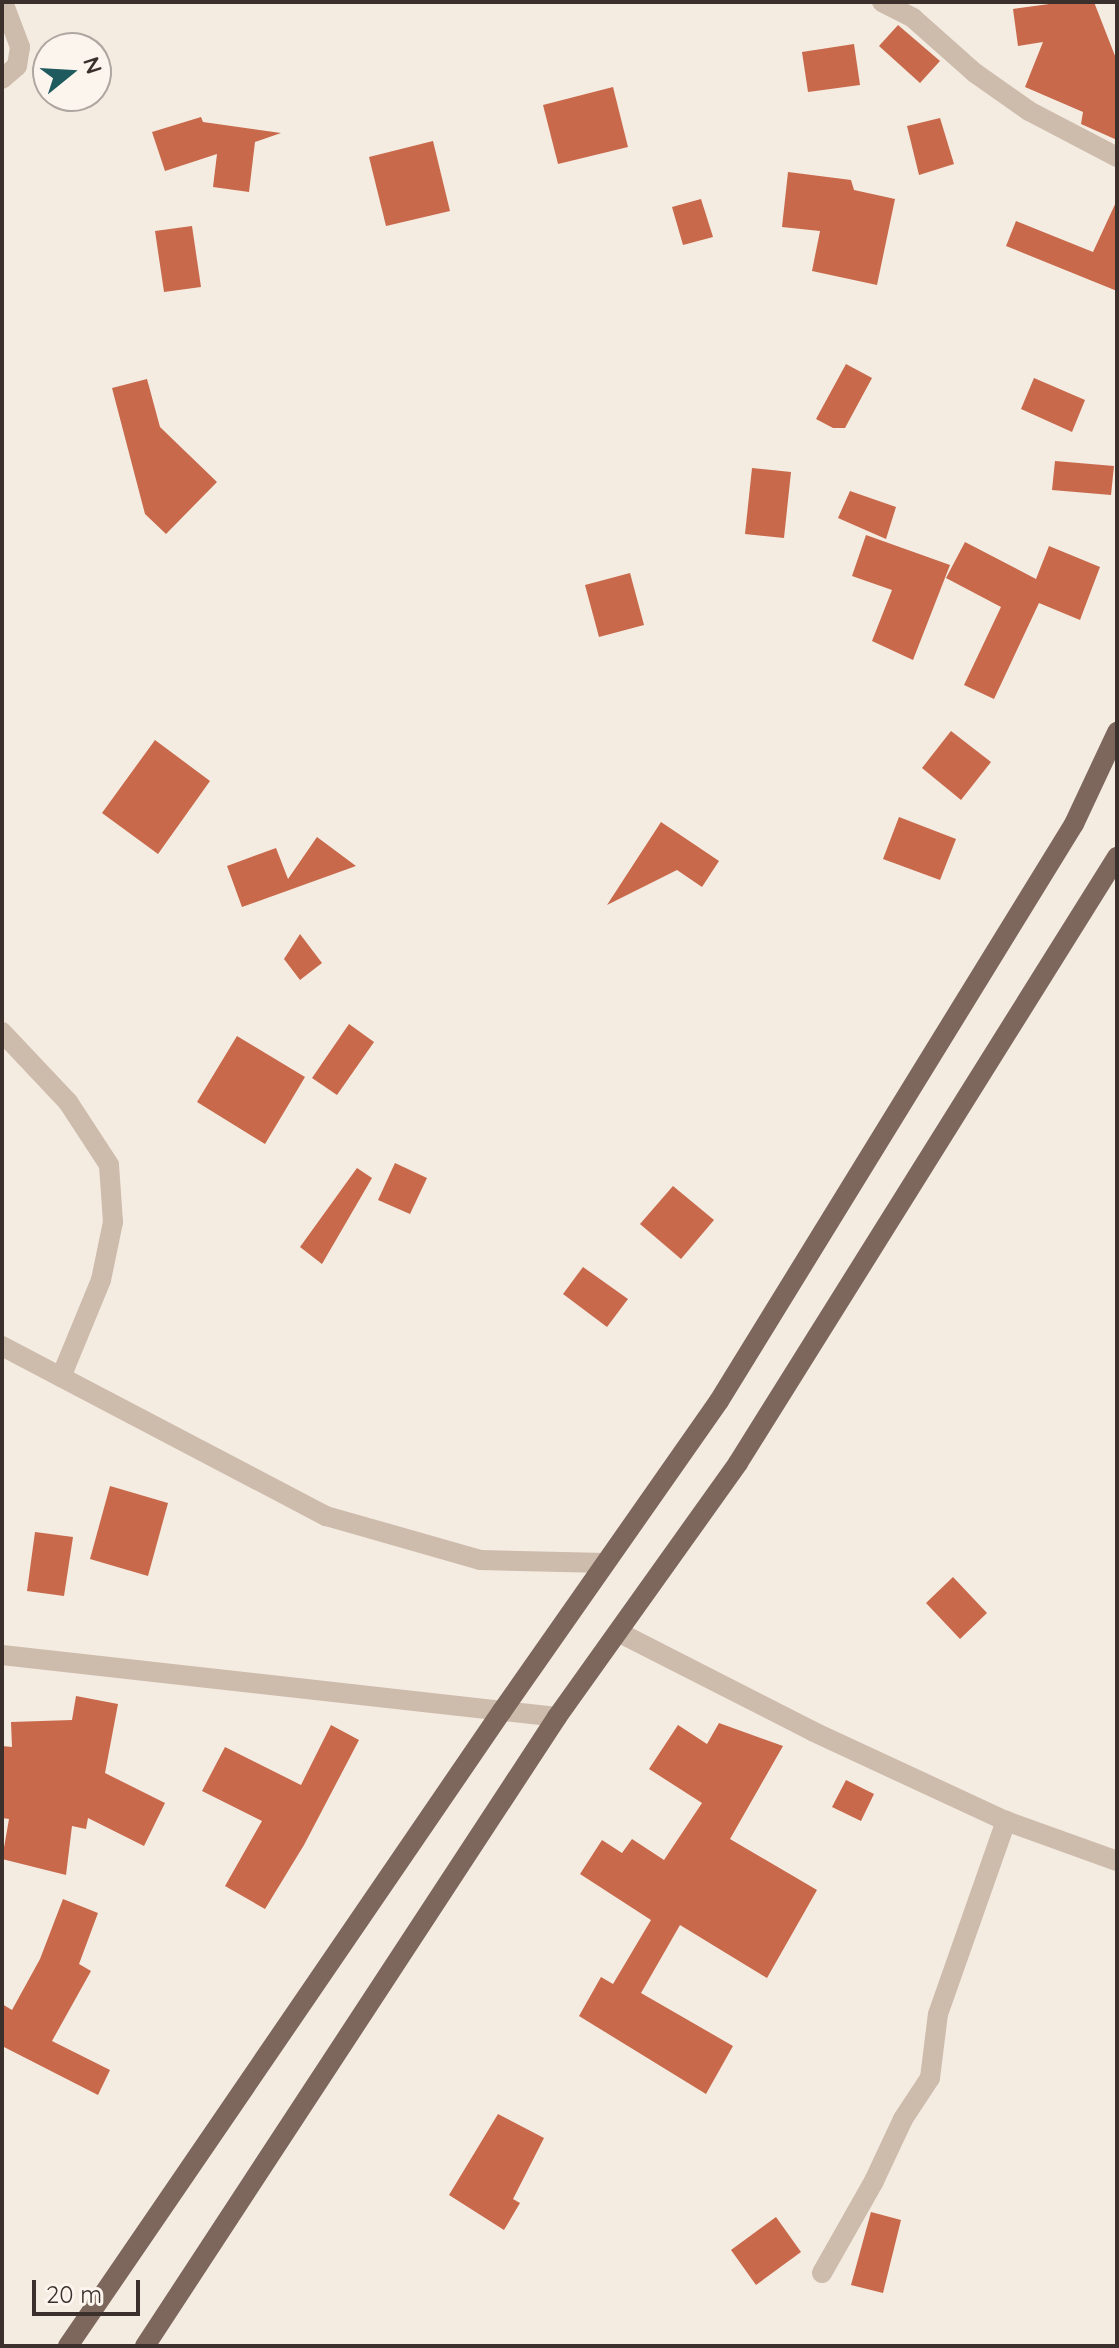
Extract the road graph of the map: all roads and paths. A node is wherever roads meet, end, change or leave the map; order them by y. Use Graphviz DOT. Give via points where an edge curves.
graph roads {
  1 [pos="3,2"];
  2 [pos="882,2"];
  3 [pos="2,79"];
  4 [pos="1117,157"];
  5 [pos="1117,732"];
  6 [pos="1117,857"];
  7 [pos="2,1032"];
  8 [pos="2,1346"];
  9 [pos="61,1377"];
  10 [pos="605,1563"];
  11 [pos="618,1632"];
  12 [pos="2,1655"];
  13 [pos="502,1711"];
  14 [pos="557,1717"];
  15 [pos="1006,1821"];
  16 [pos="1117,1861"];
  17 [pos="822,2273"];
  18 [pos="68,2346"];
  19 [pos="145,2346"];
  1 -- 3 [label="street" via="20,47 17,66"];
  2 -- 4 [label="street" via="913,18 975,73 1029,111"];
  5 -- 10 [label="main road" via="1074,824 875,1151 719,1401"];
  6 -- 11 [label="main road" via="738,1463"];
  7 -- 9 [label="street" via="68,1102 109,1165 113,1222 101,1280"];
  8 -- 9 [label="street"];
  9 -- 10 [label="street" via="340,1520 480,1560"];
  10 -- 13 [label="main road"];
  11 -- 14 [label="main road"];
  11 -- 15 [label="street" via="814,1732"];
  12 -- 13 [label="street"];
  13 -- 14 [label="street"];
  13 -- 18 [label="main road"];
  14 -- 19 [label="main road"];
  15 -- 16 [label="street"];
  15 -- 17 [label="street" via="938,2014 930,2078"];
}
